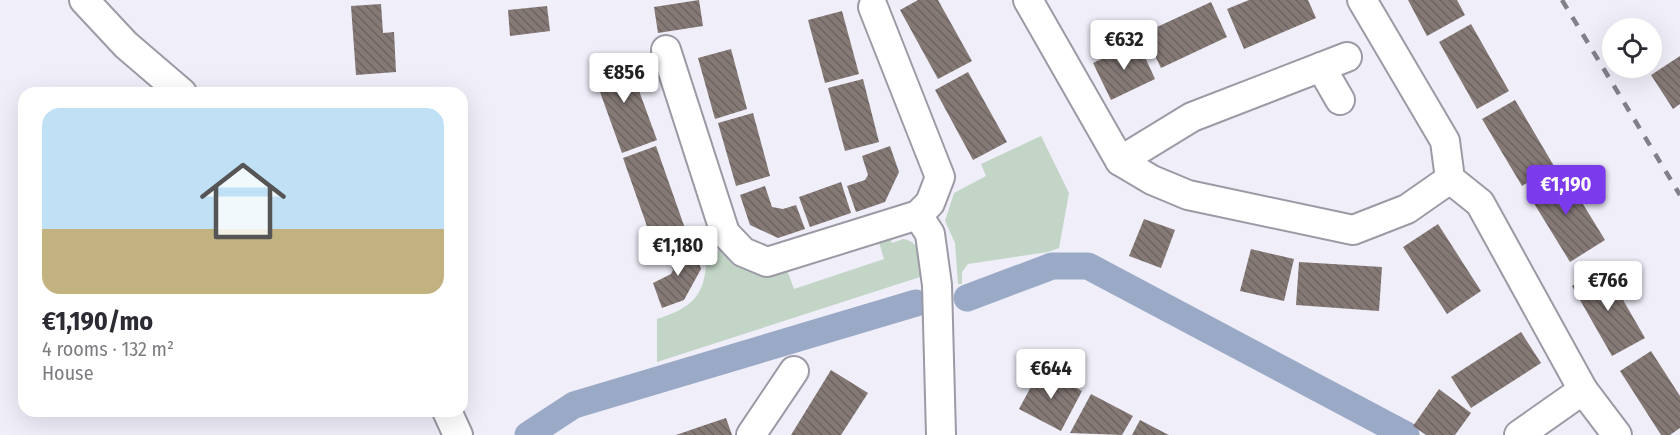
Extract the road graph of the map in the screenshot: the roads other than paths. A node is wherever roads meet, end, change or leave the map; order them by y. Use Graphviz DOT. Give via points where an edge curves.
graph roads {
  1 [pos="84,0"];
  2 [pos="1028,0"];
  3 [pos="1362,0"];
  4 [pos="873,8"];
  5 [pos="666,50"];
  6 [pos="1347,57"];
  7 [pos="1321,67"];
  8 [pos="175,87"];
  9 [pos="1340,100"];
  10 [pos="1120,161"];
  11 [pos="1450,179"];
  12 [pos="918,215"];
  13 [pos="794,371"];
  14 [pos="1583,390"];
  15 [pos="450,417"];
  16 [pos="1528,432"];
  17 [pos="458,435"];
  18 [pos="751,435"];
  19 [pos="941,435"];
  20 [pos="1617,435"];
  1 -- 8 [label="street" via="126,45"];
  2 -- 10 [label="street"];
  3 -- 11 [label="street" via="1445,141"];
  4 -- 12 [label="street" via="940,177 930,203"];
  5 -- 12 [label="street" via="725,233 743,252 767,262"];
  6 -- 7 [label="street"];
  7 -- 9 [label="street"];
  7 -- 10 [label="street" via="1192,117"];
  10 -- 11 [label="street" via="1188,195 1353,230 1407,209"];
  11 -- 14 [label="street" via="1480,203"];
  12 -- 19 [label="street" via="930,234 937,285"];
  13 -- 18 [label="street"];
  14 -- 16 [label="street"];
  14 -- 20 [label="street"];
  15 -- 17 [label="street"];
}
